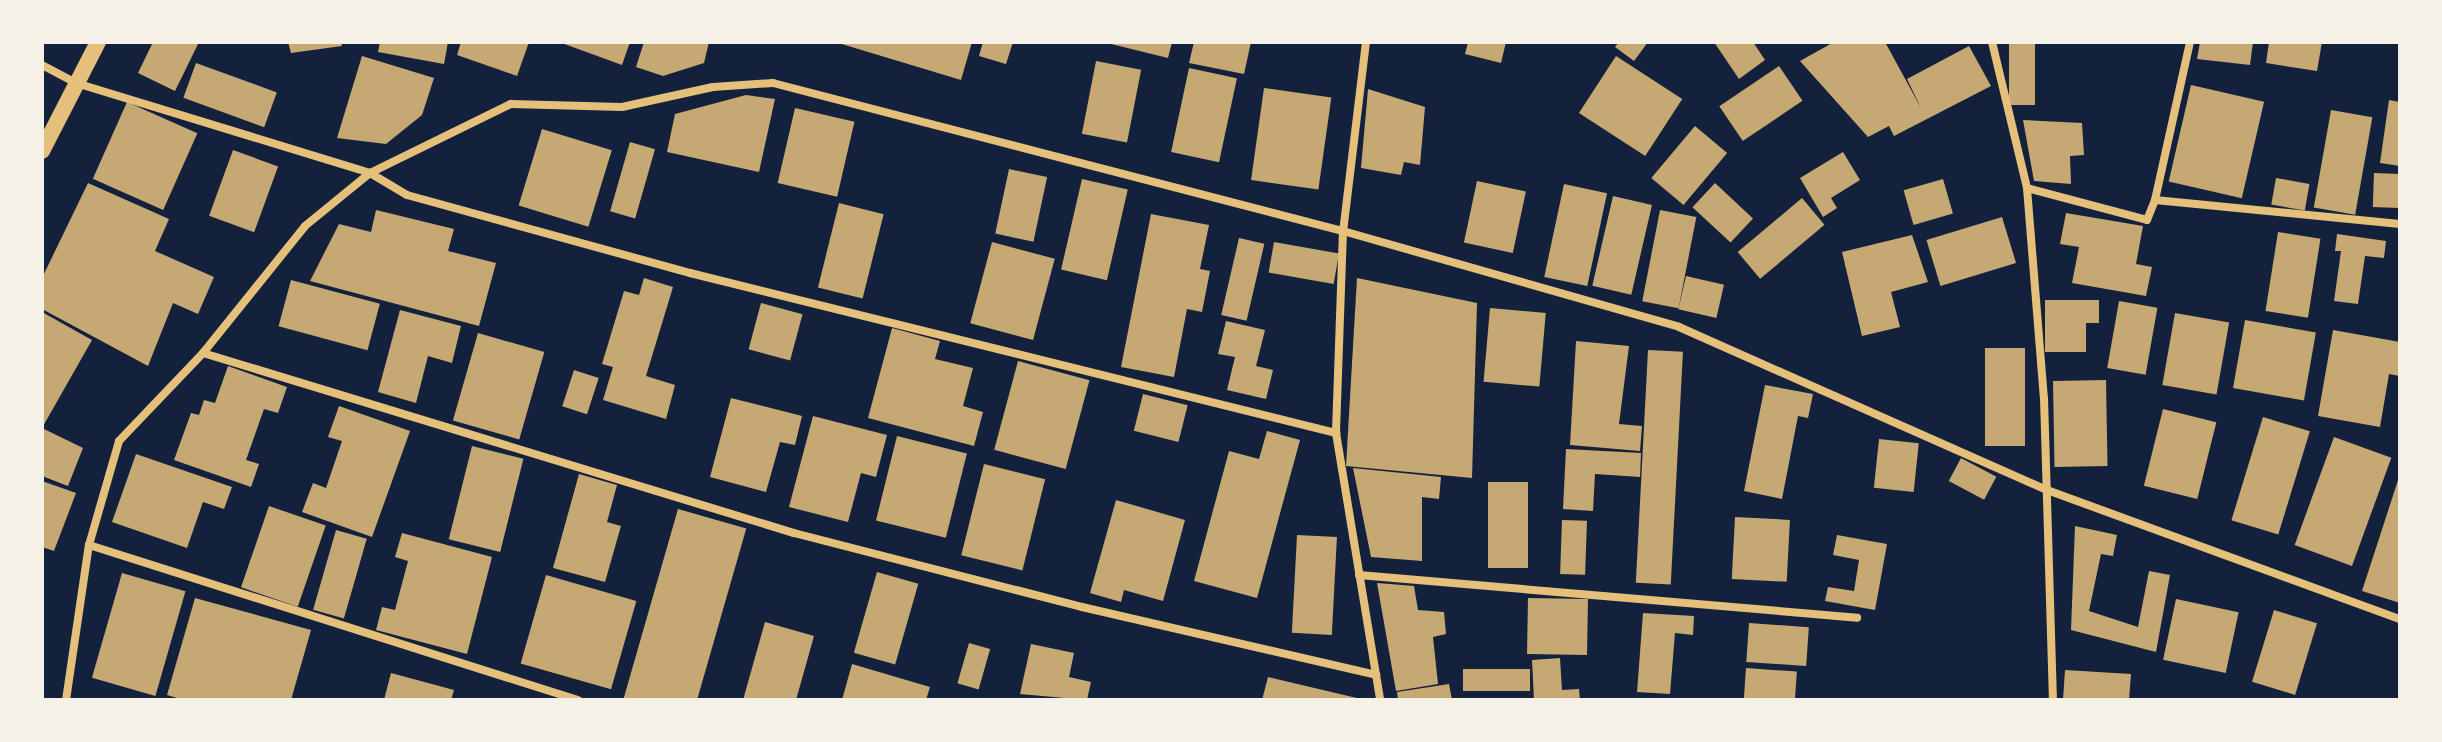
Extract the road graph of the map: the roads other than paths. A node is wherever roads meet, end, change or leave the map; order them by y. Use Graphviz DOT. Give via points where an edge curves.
graph roads {
  1 [pos="98,42"];
  2 [pos="1366,42"];
  3 [pos="1992,42"];
  4 [pos="2190,42"];
  5 [pos="42,65"];
  6 [pos="76,83"];
  7 [pos="42,151"];
  8 [pos="370,173"];
  9 [pos="2027,188"];
  10 [pos="2155,200"];
  11 [pos="2400,224"];
  12 [pos="1343,231"];
  13 [pos="203,353"];
  14 [pos="1336,433"];
  15 [pos="2047,490"];
  16 [pos="89,545"];
  17 [pos="1359,575"];
  18 [pos="1857,618"];
  19 [pos="2400,619"];
  20 [pos="1376,675"];
  21 [pos="66,700"];
  22 [pos="578,700"];
  23 [pos="1380,700"];
  24 [pos="2053,700"];
  1 -- 6 [label="main road"];
  2 -- 12 [label="street"];
  3 -- 9 [label="street"];
  4 -- 10 [label="street"];
  5 -- 6 [label="street"];
  6 -- 7 [label="main road"];
  6 -- 8 [label="street"];
  8 -- 12 [label="street" via="511,104 622,107 713,87 773,83"];
  8 -- 13 [label="street" via="305,226"];
  8 -- 14 [label="street" via="407,195 690,273"];
  9 -- 10 [label="street" via="2147,220"];
  9 -- 15 [label="street"];
  10 -- 11 [label="street"];
  12 -- 14 [label="street"];
  12 -- 15 [label="street" via="1679,327"];
  13 -- 16 [label="street" via="119,441"];
  13 -- 20 [label="street" via="794,533"];
  14 -- 17 [label="street"];
  15 -- 19 [label="street"];
  15 -- 24 [label="street"];
  16 -- 21 [label="street"];
  16 -- 22 [label="street"];
  17 -- 18 [label="street"];
  17 -- 20 [label="street"];
  20 -- 23 [label="street"];
}
